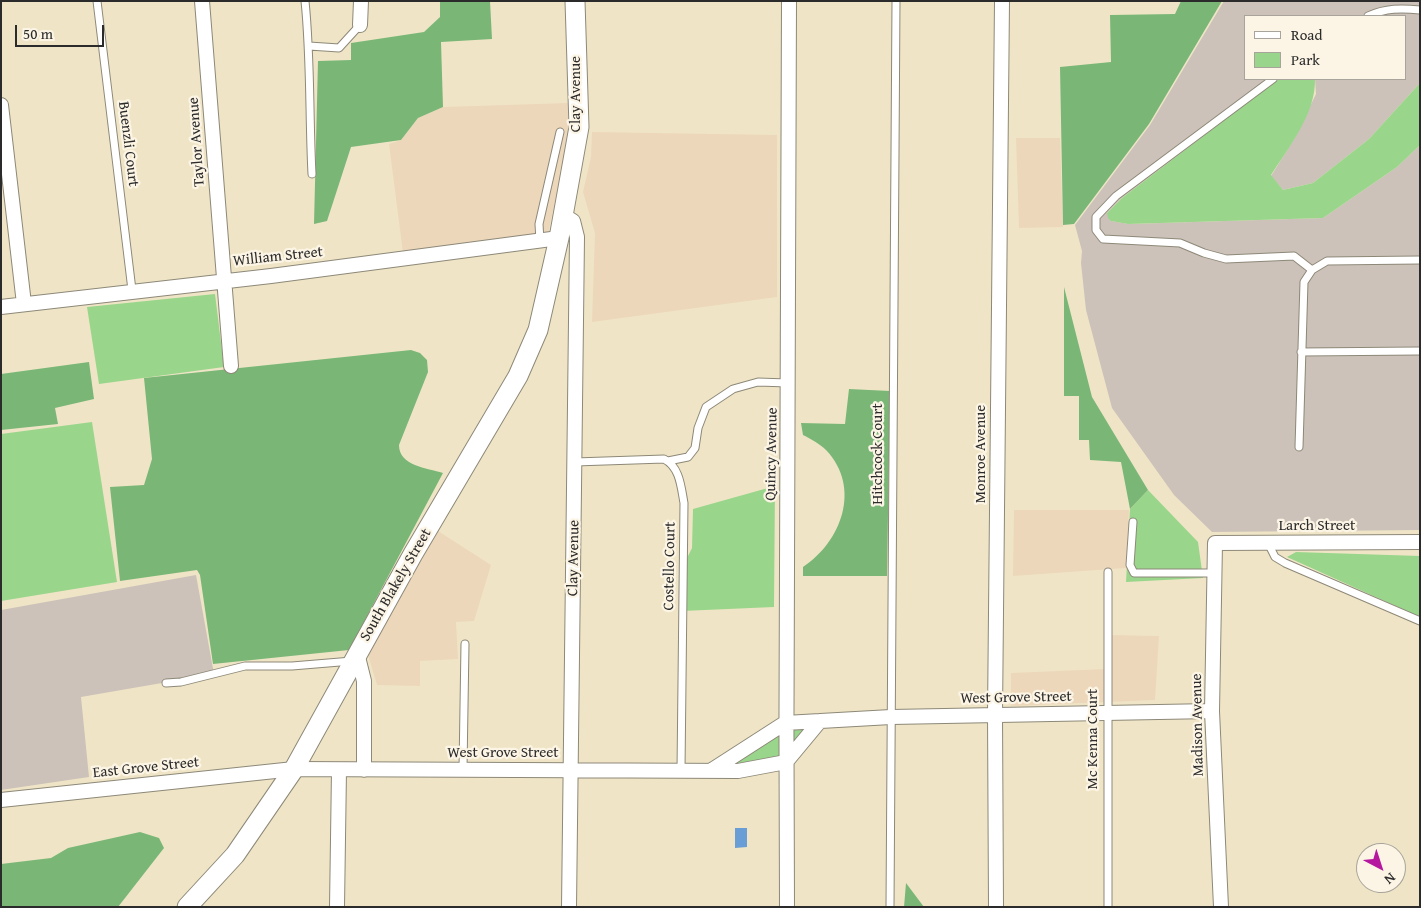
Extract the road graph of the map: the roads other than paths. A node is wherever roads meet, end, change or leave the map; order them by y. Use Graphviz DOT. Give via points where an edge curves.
graph roads {
  1 [pos="97,1"];
  2 [pos="202,1"];
  3 [pos="305,1"];
  4 [pos="360,1"];
  5 [pos="575,1"];
  6 [pos="789,1"];
  7 [pos="896,1"];
  8 [pos="1002,1"];
  9 [pos="1420,10"];
  10 [pos="1370,15"];
  11 [pos="360,25"];
  12 [pos="309,46"];
  13 [pos="1272,80"];
  14 [pos="1,105"];
  15 [pos="560,132"];
  16 [pos="312,174"];
  17 [pos="563,215"];
  18 [pos="559,238"];
  19 [pos="540,240"];
  20 [pos="1420,260"];
  21 [pos="1312,270"];
  22 [pos="224,280"];
  23 [pos="132,290"];
  24 [pos="24,304"];
  25 [pos="1,307"];
  26 [pos="1420,351"];
  27 [pos="1301,352"];
  28 [pos="231,366"];
  29 [pos="790,383"];
  30 [pos="1300,446"];
  31 [pos="668,461"];
  32 [pos="575,462"];
  33 [pos="1133,522"];
  34 [pos="1420,542"];
  35 [pos="1215,543"];
  36 [pos="1268,543"];
  37 [pos="1108,572"];
  38 [pos="1215,573"];
  39 [pos="1420,621"];
  40 [pos="465,644"];
  41 [pos="354,657"];
  42 [pos="166,683"];
  43 [pos="1212,710"];
  44 [pos="1106,713"];
  45 [pos="995,714"];
  46 [pos="891,717"];
  47 [pos="820,721"];
  48 [pos="785,723"];
  49 [pos="786,762"];
  50 [pos="294,769"];
  51 [pos="463,769"];
  52 [pos="339,770"];
  53 [pos="364,770"];
  54 [pos="572,770"];
  55 [pos="681,770"];
  56 [pos="712,770"];
  57 [pos="1,800"];
  58 [pos="1221,906"];
  59 [pos="187,907"];
  60 [pos="337,907"];
  61 [pos="569,907"];
  62 [pos="787,907"];
  63 [pos="890,907"];
  64 [pos="996,907"];
  65 [pos="1108,907"];
  1 -- 23 [label="lane, Buenzli Court"];
  2 -- 22 [label="street, Taylor Avenue"];
  3 -- 12 [label="lane"];
  4 -- 11 [label="street"];
  5 -- 17 [label="main road, Clay Avenue" via="579,127"];
  6 -- 29 [label="street, Quincy Avenue"];
  7 -- 46 [label="lane, Hitchcock Court"];
  8 -- 45 [label="street, Monroe Avenue"];
  9 -- 10 [label="lane" via="1401,8"];
  11 -- 12 [label="lane" via="339,48"];
  12 -- 16 [label="lane"];
  13 -- 21 [label="lane" via="1116,196 1096,217 1096,230 1104,239 1180,243 1226,260 1294,256"];
  14 -- 24 [label="street"];
  15 -- 19 [label="lane" via="539,224"];
  17 -- 18 [label="main road, Clay Avenue"];
  17 -- 32 [label="street, Clay Avenue" via="573,221 578,237"];
  18 -- 19 [label="street, William Street"];
  18 -- 41 [label="main road, South Blakely Street" via="538,330 518,376"];
  19 -- 22 [label="street, William Street"];
  20 -- 21 [label="lane" via="1328,260"];
  21 -- 27 [label="lane" via="1304,282"];
  22 -- 23 [label="street, William Street"];
  22 -- 28 [label="street, Taylor Avenue"];
  23 -- 24 [label="street, William Street"];
  24 -- 25 [label="street, William Street"];
  26 -- 27 [label="lane"];
  27 -- 30 [label="lane"];
  29 -- 31 [label="lane" via="758,382 733,389 706,407 695,448 688,457"];
  29 -- 48 [label="street, Quincy Avenue"];
  31 -- 32 [label="lane"];
  31 -- 55 [label="lane, Costello Court" via="673,463 677,472 684,503"];
  32 -- 54 [label="street, Clay Avenue"];
  33 -- 38 [label="lane" via="1130,565 1134,573"];
  34 -- 36 [label="street, Larch Street"];
  35 -- 36 [label="street, Larch Street"];
  35 -- 38 [label="street, Madison Avenue"];
  36 -- 39 [label="lane" via="1275,557"];
  37 -- 44 [label="lane, Mc Kenna Court"];
  38 -- 43 [label="street, Madison Avenue"];
  40 -- 51 [label="lane"];
  41 -- 42 [label="lane" via="292,666 245,666"];
  41 -- 50 [label="main road, South Blakely Street"];
  41 -- 53 [label="street" via="364,681"];
  43 -- 44 [label="street, West Grove Street"];
  43 -- 58 [label="street, Madison Avenue"];
  44 -- 45 [label="street, West Grove Street"];
  44 -- 65 [label="lane, Mc Kenna Court"];
  45 -- 46 [label="street, West Grove Street"];
  45 -- 64 [label="street, Monroe Avenue"];
  46 -- 47 [label="street, West Grove Street"];
  46 -- 63 [label="lane, Hitchcock Court"];
  47 -- 48 [label="street, West Grove Street"];
  47 -- 49 [label="street"];
  48 -- 49 [label="street, Quincy Avenue"];
  48 -- 56 [label="street, West Grove Street"];
  49 -- 56 [label="street, West Grove Street" via="738,770"];
  49 -- 62 [label="street, Quincy Avenue"];
  50 -- 52 [label="street, West Grove Street"];
  50 -- 57 [label="street, East Grove Street"];
  50 -- 59 [label="main road, South Blakely Street" via="234,855"];
  51 -- 53 [label="street, West Grove Street"];
  51 -- 54 [label="street, West Grove Street"];
  52 -- 53 [label="street, West Grove Street"];
  52 -- 60 [label="street"];
  54 -- 55 [label="street, West Grove Street"];
  54 -- 61 [label="street, Clay Avenue"];
  55 -- 56 [label="street, West Grove Street"];
}
